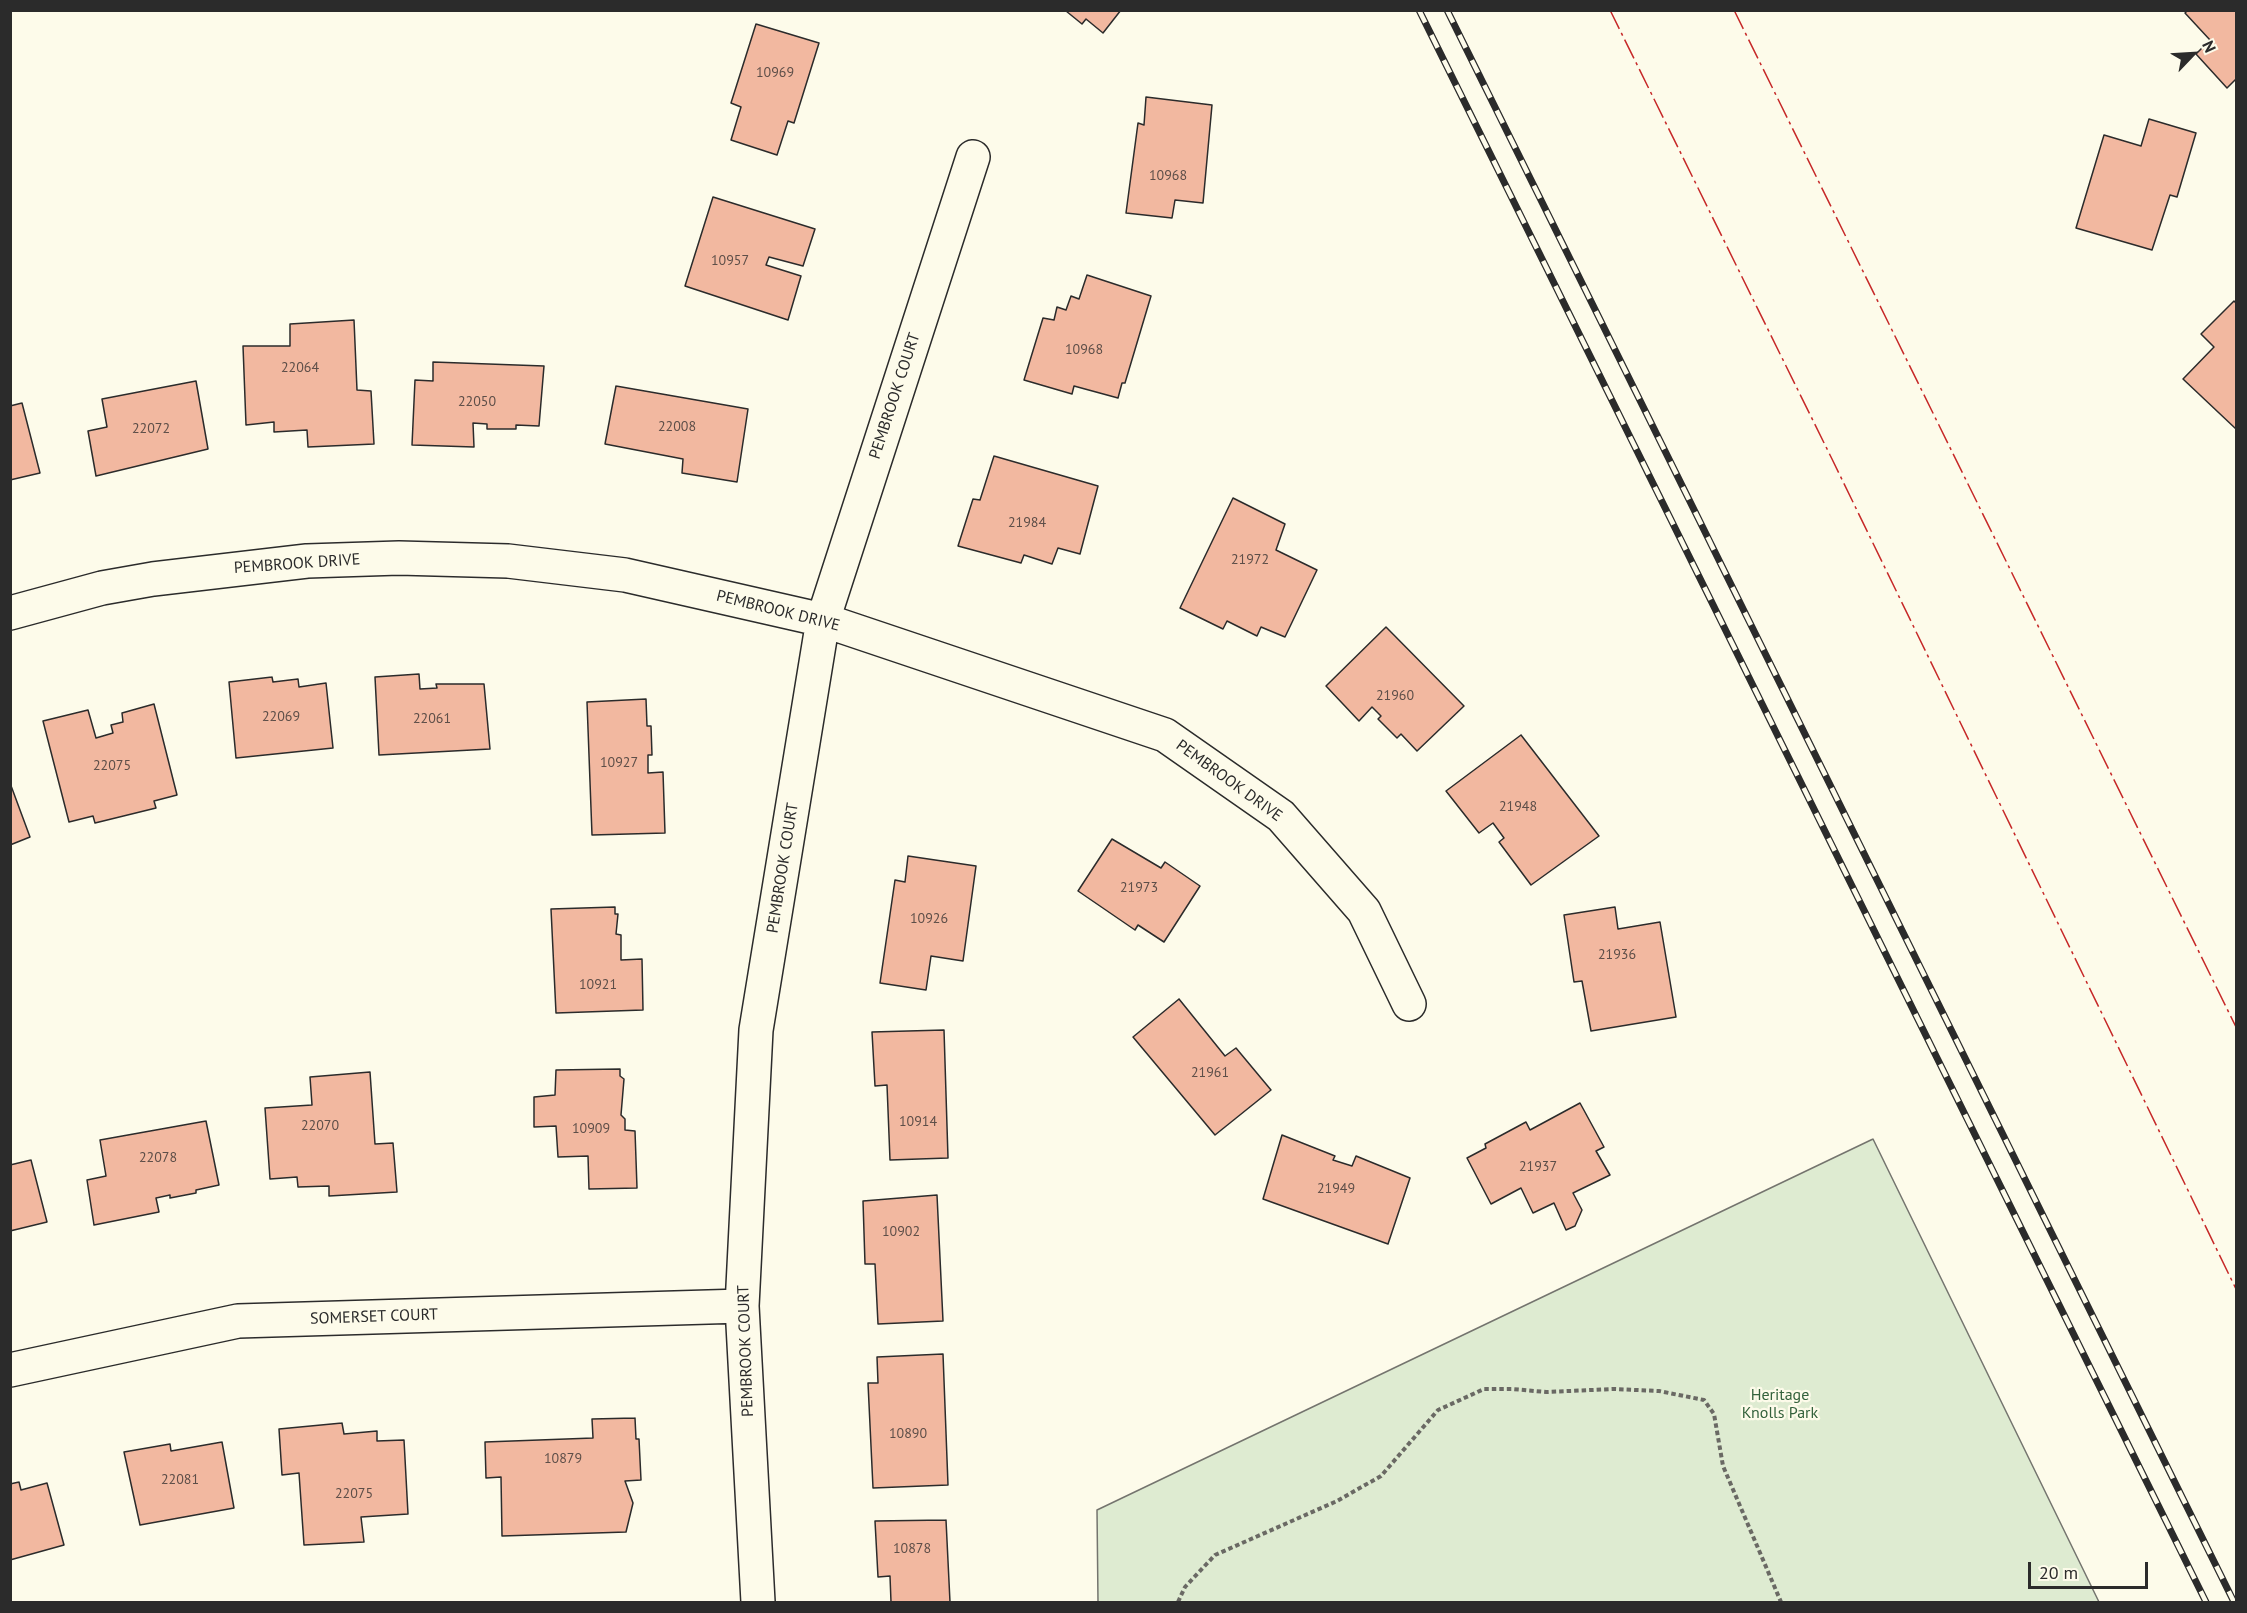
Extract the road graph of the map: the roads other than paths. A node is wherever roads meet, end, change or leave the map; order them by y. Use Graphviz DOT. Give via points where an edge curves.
graph roads {
  1 [pos="973,157"];
  2 [pos="10,613"];
  3 [pos="823,620"];
  4 [pos="1409,1004"];
  5 [pos="742,1306"];
  6 [pos="10,1370"];
  7 [pos="758,1602"];
  1 -- 3 [label="street, PEMBROOK COURT"];
  2 -- 3 [label="street, PEMBROOK DRIVE" via="102,588 153,579 307,561 399,558 508,561 615,574"];
  3 -- 4 [label="street, PEMBROOK DRIVE" via="1165,735 1281,816 1364,911"];
  3 -- 5 [label="street, PEMBROOK COURT" via="756,1030"];
  5 -- 6 [label="street, SOMERSET COURT" via="238,1321"];
  5 -- 7 [label="street, PEMBROOK COURT"];
}
